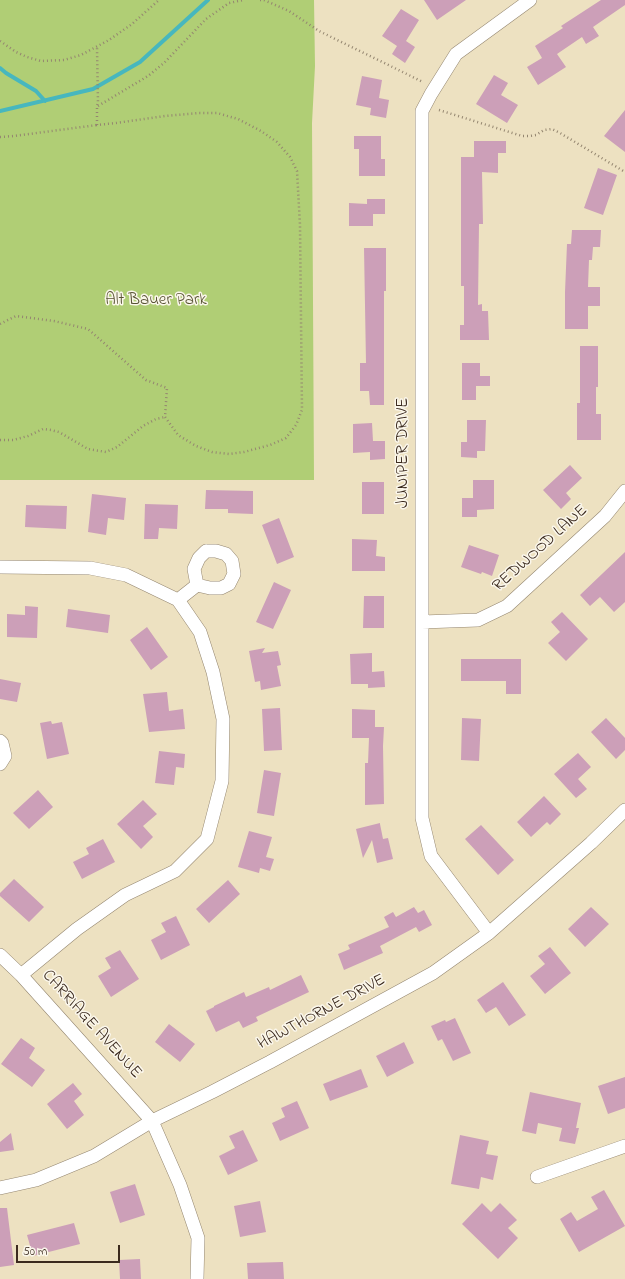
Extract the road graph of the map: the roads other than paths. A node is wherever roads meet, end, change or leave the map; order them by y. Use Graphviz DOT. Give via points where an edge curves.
graph roads {
  1 [pos="530,0"];
  2 [pos="625,491"];
  3 [pos="0,567"];
  4 [pos="197,585"];
  5 [pos="178,600"];
  6 [pos="422,622"];
  7 [pos="0,741"];
  8 [pos="0,764"];
  9 [pos="625,810"];
  10 [pos="489,933"];
  11 [pos="0,955"];
  12 [pos="21,975"];
  13 [pos="152,1121"];
  14 [pos="625,1146"];
  15 [pos="537,1177"];
  16 [pos="0,1188"];
  17 [pos="197,1279"];
  1 -- 6 [label="street, JUNIPER DRIVE" via="456,54 422,110"];
  2 -- 6 [label="street, REDWOOD LANE" via="606,516 507,606 478,620"];
  3 -- 5 [label="street" via="90,568 126,575"];
  4 -- 5 [label="street"];
  5 -- 12 [label="street" via="200,632 213,672 223,719 222,781 207,839 176,871 124,895 77,928"];
  6 -- 10 [label="street, JUNIPER DRIVE" via="422,818 431,856"];
  7 -- 8 [label="street" via="5,756"];
  9 -- 10 [label="street, HAWTHORNE DRIVE"];
  10 -- 13 [label="street, HAWTHORNE DRIVE" via="433,973 270,1062"];
  11 -- 12 [label="street, CARRIAGE AVENUE"];
  12 -- 13 [label="street, CARRIAGE AVENUE"];
  13 -- 16 [label="street, HAWTHORNE DRIVE" via="94,1156 36,1180"];
  13 -- 17 [label="street, CARRIAGE AVENUE" via="180,1185 198,1238"];
  14 -- 15 [label="street"];
}
